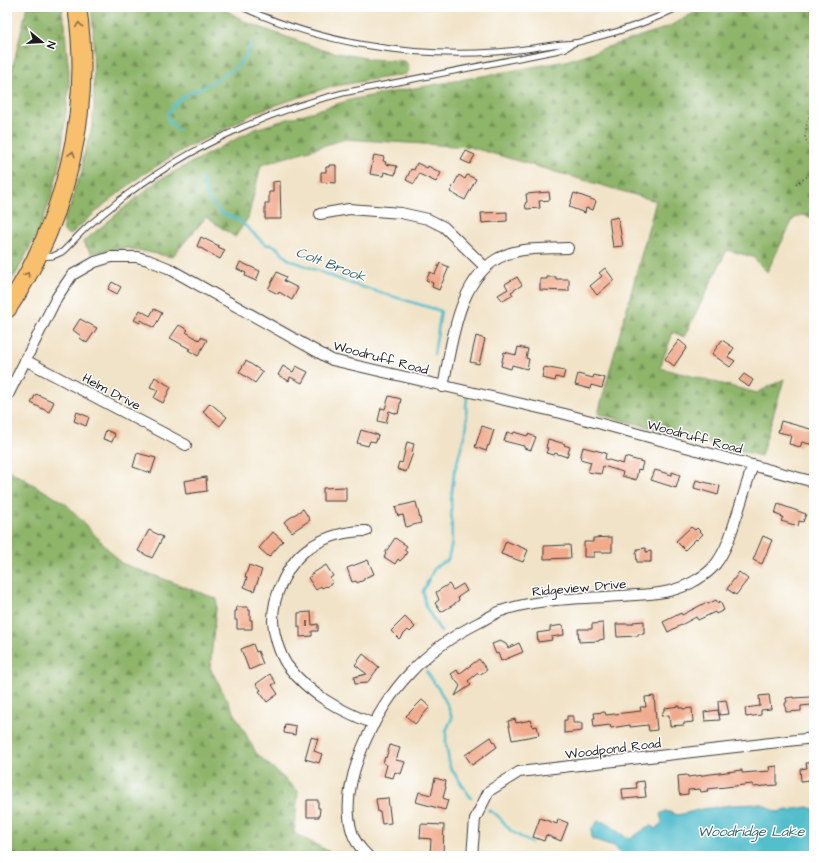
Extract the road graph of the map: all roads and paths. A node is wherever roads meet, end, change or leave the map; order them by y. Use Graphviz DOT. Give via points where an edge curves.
graph roads {
  1 [pos="77,7"];
  2 [pos="242,7"];
  3 [pos="679,7"];
  4 [pos="574,43"];
  5 [pos="814,106"];
  6 [pos="814,154"];
  7 [pos="814,172"];
  8 [pos="796,184"];
  9 [pos="320,214"];
  10 [pos="568,248"];
  11 [pos="37,257"];
  12 [pos="485,267"];
  13 [pos="7,309"];
  14 [pos="25,360"];
  15 [pos="443,387"];
  16 [pos="7,397"];
  17 [pos="186,445"];
  18 [pos="753,465"];
  19 [pos="814,482"];
  20 [pos="366,531"];
  21 [pos="374,724"];
  22 [pos="814,738"];
  23 [pos="368,856"];
  24 [pos="472,856"];
  11 -- 1 [label="highway, one-way" via="60,200 75,135 81,71"];
  2 -- 4 [label="lane" via="334,38 407,51 480,53"];
  3 -- 4 [label="lane" via="635,26"];
  4 -- 11 [label="lane" via="555,51 343,93 308,102 265,118 213,141 169,166 108,210 62,252"];
  5 -- 6 [label="path" via="807,122 805,138"];
  7 -- 8 [label="path"];
  9 -- 12 [label="street" via="349,209 401,213 428,219 444,227"];
  10 -- 12 [label="street" via="531,249 505,255"];
  13 -- 11 [label="highway, one-way"];
  12 -- 15 [label="street" via="472,283 460,307"];
  14 -- 15 [label="street, Woodruff Road" via="57,297 72,275 95,262 111,257 137,257 168,268 332,360"];
  14 -- 16 [label="street, Woodruff Road"];
  14 -- 17 [label="street, Helm Drive"];
  15 -- 18 [label="street, Woodruff Road" via="565,414"];
  18 -- 19 [label="street, Woodruff Road"];
  18 -- 21 [label="street, Ridgeview Drive" via="727,546 715,566 698,579 680,589 661,594 547,600 500,612 436,648 409,673"];
  20 -- 21 [label="street" via="349,531 334,536 311,546 295,561 283,580 275,600 273,621 276,640 286,663 304,685 326,702"];
  21 -- 23 [label="street, Ridgeview Drive" via="357,762 349,813 352,833"];
  22 -- 24 [label="street, Woodpond Road" via="518,772 489,791 475,819"];
}
